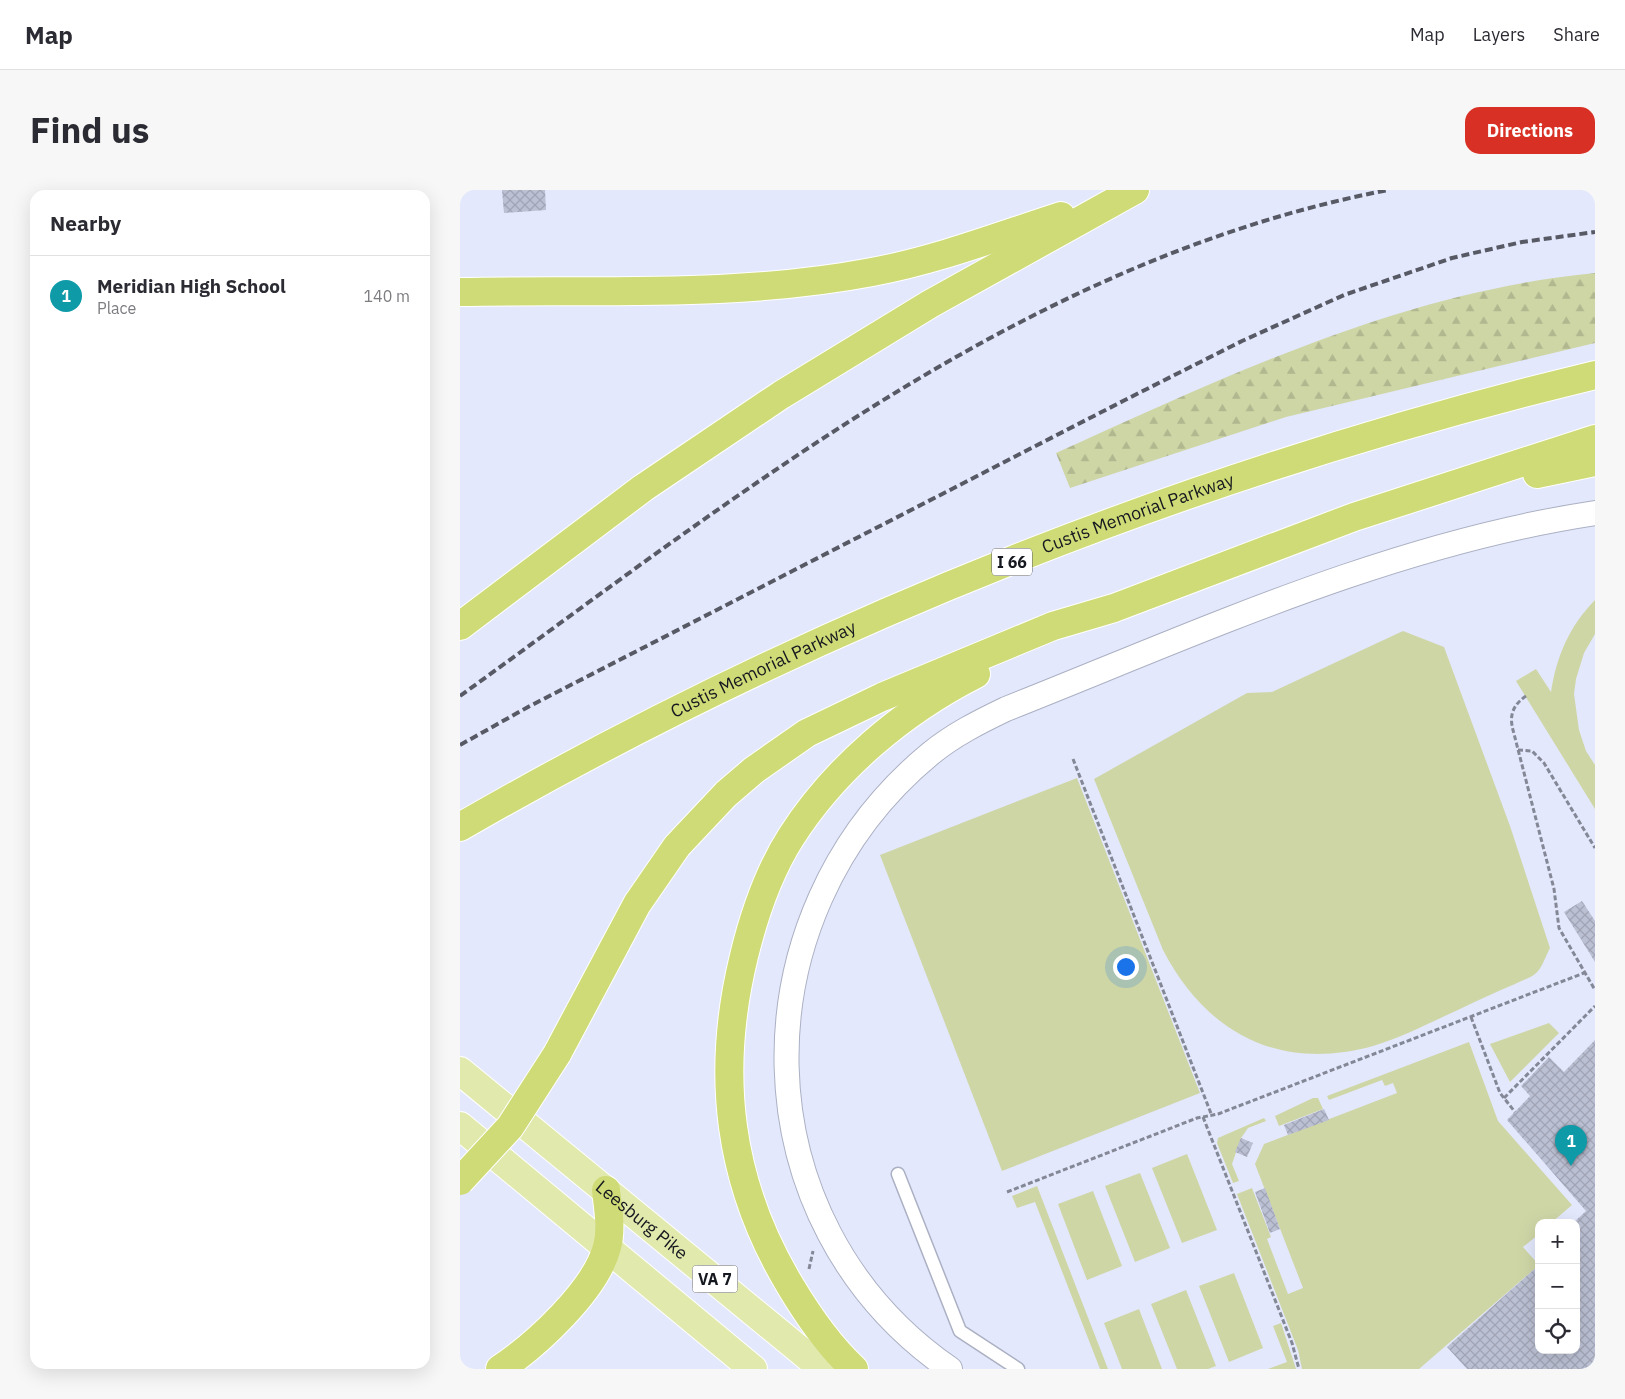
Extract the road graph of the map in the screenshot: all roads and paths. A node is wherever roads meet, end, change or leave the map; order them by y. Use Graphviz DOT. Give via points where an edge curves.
graph roads {
  1 [pos="1127,193"];
  2 [pos="460,292"];
  3 [pos="1595,375"];
  4 [pos="1595,440"];
  5 [pos="1595,462"];
  6 [pos="1412,497"];
  7 [pos="1595,513"];
  8 [pos="1114,608"];
  9 [pos="460,626"];
  10 [pos="1526,696"];
  11 [pos="1518,750"];
  12 [pos="1073,759"];
  13 [pos="460,827"];
  14 [pos="1595,848"];
  15 [pos="1584,973"];
  16 [pos="1595,990"];
  17 [pos="1595,1006"];
  18 [pos="1471,1017"];
  19 [pos="460,1071"];
  20 [pos="1504,1098"];
  21 [pos="1515,1112"];
  22 [pos="1212,1116"];
  23 [pos="1203,1117"];
  24 [pos="460,1126"];
  25 [pos="898,1174"];
  26 [pos="460,1181"];
  27 [pos="606,1190"];
  28 [pos="1008,1192"];
  29 [pos="608,1247"];
  30 [pos="813,1247"];
  31 [pos="807,1277"];
  32 [pos="500,1369"];
  33 [pos="753,1369"];
  34 [pos="823,1369"];
  35 [pos="854,1369"];
  36 [pos="950,1369"];
  37 [pos="1018,1369"];
  38 [pos="1299,1369"];
  1 -- 2 [label="highway" via="936,257 873,272 788,285 708,290"];
  1 -- 9 [label="highway" via="879,334 781,395 643,488"];
  3 -- 13 [label="highway, Custis Memorial Parkway / I 66" via="1395,427 1213,486 930,594 798,652 675,712"];
  4 -- 6 [label="highway"];
  5 -- 6 [label="highway"];
  6 -- 8 [label="highway"];
  7 -- 36 [label="street" via="1441,547 1356,573 1006,709 967,728 931,753 897,784 845,848 806,928 794,971 786,1041 789,1110 814,1203 832,1238 862,1285 894,1322"];
  8 -- 26 [label="highway, bridge" via="1054,626 859,707 808,733 754,770 700,820 657,874 616,941 557,1054 510,1127"];
  8 -- 35 [label="highway" via="1060,638 960,682 874,743 835,778 804,817 777,862 757,910 741,965 731,1021 729,1099 735,1150 748,1200 779,1266 818,1329"];
  10 -- 11 [label="path" via="1511,716"];
  11 -- 14 [label="path" via="1532,752 1544,763"];
  11 -- 15 [label="path" via="1554,889 1559,928"];
  12 -- 22 [label="path"];
  15 -- 16 [label="path"];
  15 -- 18 [label="path"];
  17 -- 20 [label="path"];
  18 -- 20 [label="path"];
  18 -- 22 [label="path"];
  19 -- 27 [label="main road, Leesburg Pike / VA 7"];
  20 -- 21 [label="path"];
  22 -- 23 [label="path"];
  23 -- 28 [label="path"];
  23 -- 38 [label="path" via="1292,1343"];
  24 -- 29 [label="main road, VA 7"];
  25 -- 37 [label="lane" via="960,1331"];
  27 -- 29 [label="highway"];
  27 -- 34 [label="main road, Leesburg Pike / VA 7"];
  29 -- 32 [label="highway" via="598,1271 573,1304 542,1335"];
  29 -- 33 [label="main road, VA 7"];
  30 -- 31 [label="path"];
}
